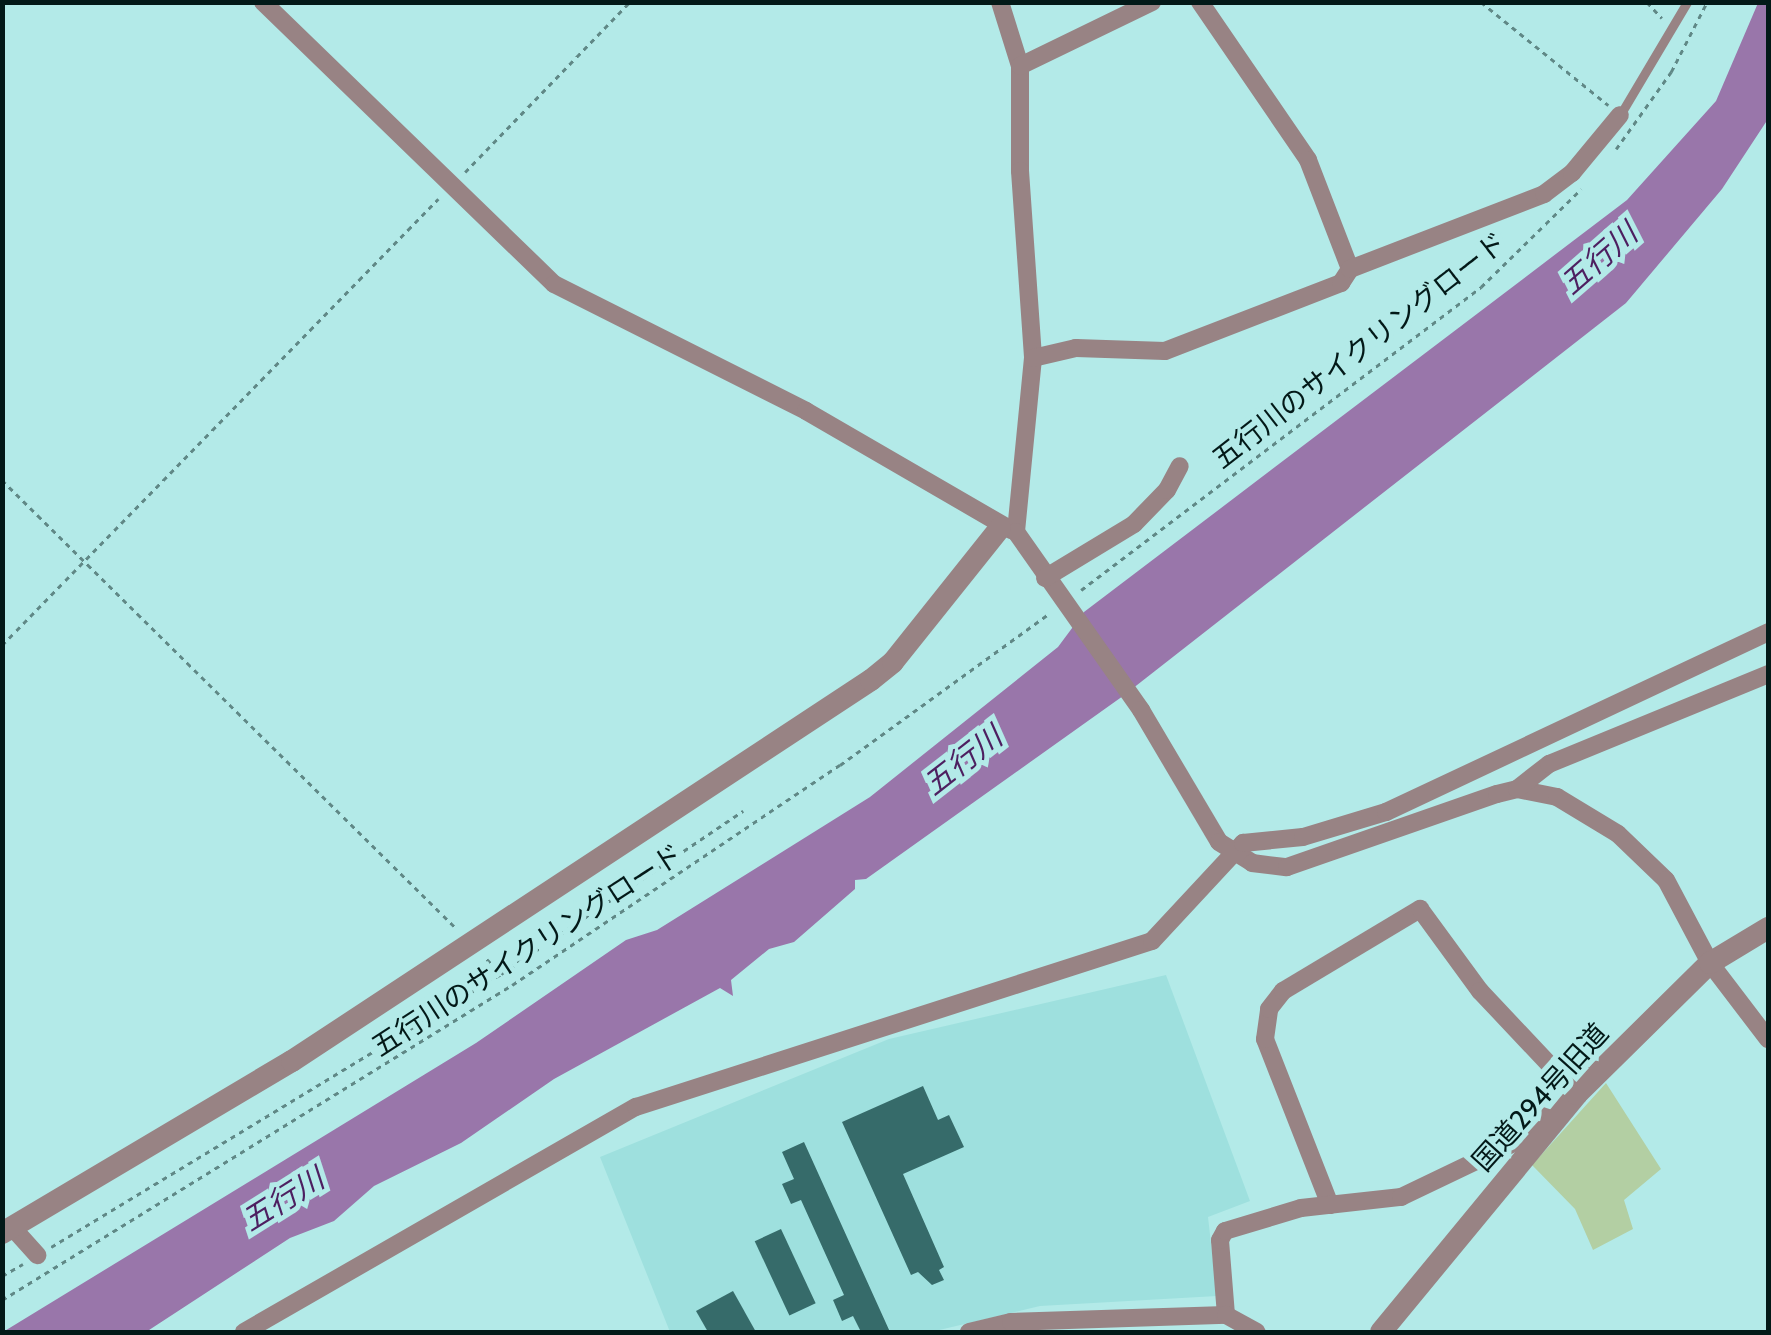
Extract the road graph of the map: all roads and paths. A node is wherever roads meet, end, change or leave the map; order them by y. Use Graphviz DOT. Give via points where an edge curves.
graph roads {
  1 [pos="263,2"];
  2 [pos="630,2"];
  3 [pos="1000,2"];
  4 [pos="1152,2"];
  5 [pos="1200,2"];
  6 [pos="1481,2"];
  7 [pos="1647,2"];
  8 [pos="1688,2"];
  9 [pos="1707,2"];
  10 [pos="1674,30"];
  11 [pos="1020,66"];
  12 [pos="1620,115"];
  13 [pos="1609,157"];
  14 [pos="1584,186"];
  15 [pos="450,187"];
  16 [pos="1350,269"];
  17 [pos="1033,358"];
  18 [pos="1180,466"];
  19 [pos="2,480"];
  20 [pos="1008,530"];
  21 [pos="85,561"];
  22 [pos="1045,578"];
  23 [pos="1064,605"];
  24 [pos="1768,632"];
  25 [pos="2,646"];
  26 [pos="1768,674"];
  27 [pos="1517,789"];
  28 [pos="742,811"];
  29 [pos="1228,854"];
  30 [pos="1768,928"];
  31 [pos="473,944"];
  32 [pos="1710,963"];
  33 [pos="501,974"];
  34 [pos="1768,1038"];
  35 [pos="1577,1094"];
  36 [pos="1554,1120"];
  37 [pos="1330,1205"];
  38 [pos="7,1230"];
  39 [pos="37,1255"];
  40 [pos="2,1276"];
  41 [pos="2,1300"];
  42 [pos="1226,1315"];
  43 [pos="244,1332"];
  44 [pos="969,1332"];
  45 [pos="1257,1332"];
  46 [pos="1381,1332"];
  1 -- 15 [label="street"];
  2 -- 15 [label="path"];
  3 -- 11 [label="street"];
  4 -- 11 [label="street"];
  5 -- 16 [label="street" via="1308,160"];
  6 -- 12 [label="path"];
  7 -- 10 [label="path"];
  8 -- 10 [label="lane"];
  9 -- 13 [label="path" via="1671,72"];
  10 -- 12 [label="lane"];
  11 -- 17 [label="street"];
  12 -- 16 [label="street" via="1572,173 1544,194"];
  14 -- 23 [label="path, 五行川のサイクリングロード" via="1481,287"];
  15 -- 20 [label="street" via="554,284 806,411"];
  15 -- 21 [label="path"];
  16 -- 17 [label="street" via="1341,283 1164,350 1076,348"];
  17 -- 20 [label="street"];
  18 -- 22 [label="street" via="1134,524"];
  19 -- 21 [label="path"];
  20 -- 22 [label="street"];
  20 -- 31 [label="street" via="870,680"];
  21 -- 25 [label="path"];
  21 -- 31 [label="path"];
  22 -- 23 [label="street"];
  23 -- 29 [label="street" via="1141,710"];
  23 -- 41 [label="path, 五行川のサイクリングロード" via="512,986"];
  24 -- 29 [label="street" via="1386,812 1303,838 1243,843"];
  26 -- 27 [label="street" via="1549,764"];
  27 -- 29 [label="street" via="1287,867"];
  27 -- 32 [label="street" via="1557,798 1618,834 1666,880"];
  28 -- 33 [label="path"];
  29 -- 43 [label="street" via="1195,901 1152,941 636,1107"];
  30 -- 32 [label="street, 国道294号旧道"];
  31 -- 33 [label="path"];
  31 -- 38 [label="street"];
  32 -- 34 [label="street"];
  32 -- 35 [label="street, 国道294号旧道"];
  33 -- 39 [label="path"];
  35 -- 36 [label="street, 国道294号旧道"];
  35 -- 37 [label="street" via="1480,991 1420,909 1283,991 1269,1009 1264,1039"];
  36 -- 37 [label="street" via="1539,1115 1516,1142 1406,1195"];
  36 -- 46 [label="street, 国道294号旧道"];
  37 -- 42 [label="street" via="1260,1218 1221,1235"];
  38 -- 39 [label="street"];
  39 -- 40 [label="path"];
  42 -- 44 [label="street" via="1011,1322"];
  42 -- 45 [label="street"];
}
